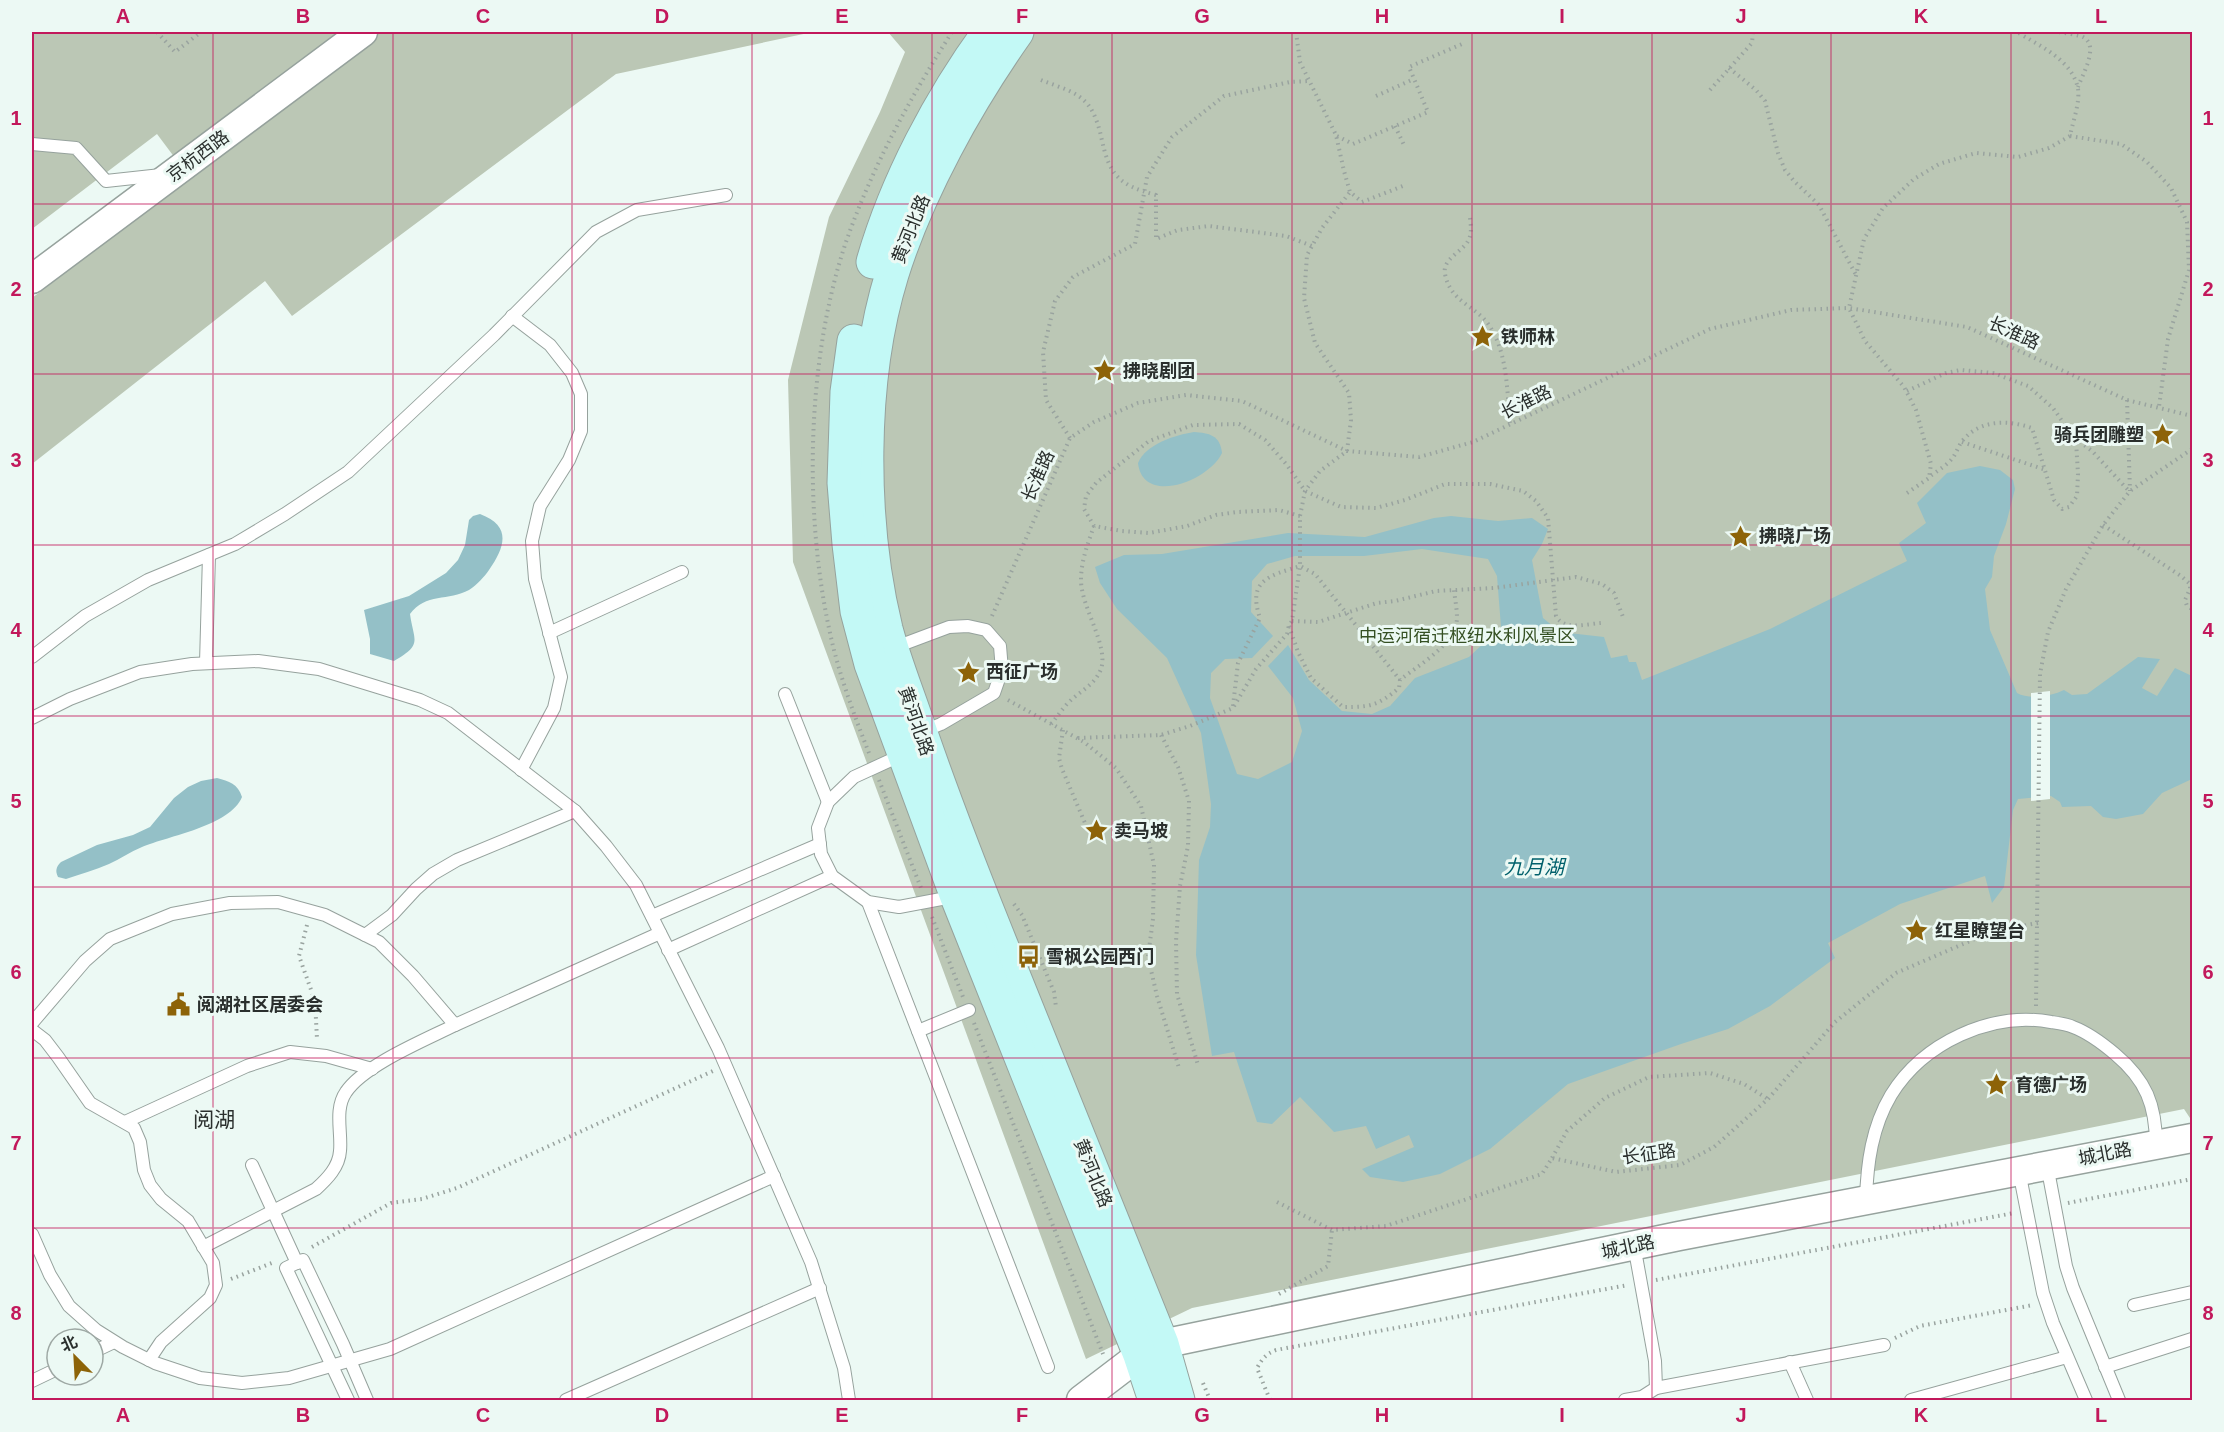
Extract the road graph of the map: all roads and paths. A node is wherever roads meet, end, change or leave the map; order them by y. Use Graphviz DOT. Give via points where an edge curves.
graph roads {
  1 [pos="157,32"];
  2 [pos="201,32"];
  3 [pos="363,32"];
  4 [pos="989,32"];
  5 [pos="1017,32"];
  6 [pos="1296,32"];
  7 [pos="1753,32"];
  8 [pos="2017,32"];
  9 [pos="2059,32"];
  10 [pos="1461,44"];
  11 [pos="1729,68"];
  12 [pos="1414,79"];
  13 [pos="1041,80"];
  14 [pos="1309,81"];
  15 [pos="2078,87"];
  16 [pos="1710,90"];
  17 [pos="1376,96"];
  18 [pos="1395,126"];
  19 [pos="1336,135"];
  20 [pos="2070,136"];
  21 [pos="32,144"];
  22 [pos="1404,146"];
  23 [pos="174,173"];
  24 [pos="1403,186"];
  25 [pos="1144,192"];
  26 [pos="1350,192"];
  27 [pos="726,195"];
  28 [pos="1470,218"];
  29 [pos="1312,246"];
  30 [pos="1856,276"];
  31 [pos="32,279"];
  32 [pos="1850,308"];
  33 [pos="512,316"];
  34 [pos="1907,391"];
  35 [pos="2127,400"];
  36 [pos="2159,407"];
  37 [pos="2193,416"];
  38 [pos="1510,425"];
  39 [pos="2072,435"];
  40 [pos="1070,438"];
  41 [pos="1962,442"];
  42 [pos="2193,449"];
  43 [pos="1347,451"];
  44 [pos="2046,470"];
  45 [pos="1929,478"];
  46 [pos="1305,491"];
  47 [pos="2130,491"];
  48 [pos="1907,494"];
  49 [pos="1300,518"];
  50 [pos="2103,525"];
  51 [pos="1094,526"];
  52 [pos="209,555"];
  53 [pos="1300,564"];
  54 [pos="682,572"];
  55 [pos="1553,579"];
  56 [pos="1454,590"];
  57 [pos="2193,609"];
  58 [pos="1347,614"];
  59 [pos="1623,617"];
  60 [pos="1290,623"];
  61 [pos="1601,623"];
  62 [pos="986,630"];
  63 [pos="549,633"];
  64 [pos="892,649"];
  65 [pos="32,657"];
  66 [pos="206,663"];
  67 [pos="1400,680"];
  68 [pos="994,693"];
  69 [pos="784,694"];
  70 [pos="1233,708"];
  71 [pos="32,718"];
  72 [pos="1051,724"];
  73 [pos="1064,730"];
  74 [pos="1161,735"];
  75 [pos="1077,738"];
  76 [pos="916,744"];
  77 [pos="521,770"];
  78 [pos="828,802"];
  79 [pos="575,812"];
  80 [pos="1085,823"];
  81 [pos="820,844"];
  82 [pos="832,876"];
  83 [pos="967,892"];
  84 [pos="1010,898"];
  85 [pos="868,902"];
  86 [pos="311,911"];
  87 [pos="652,916"];
  88 [pos="2038,923"];
  89 [pos="660,933"];
  90 [pos="365,935"];
  91 [pos="668,950"];
  92 [pos="969,1010"];
  93 [pos="1057,1011"];
  94 [pos="2035,1019"];
  95 [pos="32,1023"];
  96 [pos="455,1025"];
  97 [pos="32,1030"];
  98 [pos="918,1031"];
  99 [pos="317,1055"];
  100 [pos="1198,1065"];
  101 [pos="726,1066"];
  102 [pos="1179,1068"];
  103 [pos="372,1069"];
  104 [pos="1768,1099"];
  105 [pos="125,1122"];
  106 [pos="2193,1138"];
  107 [pos="2156,1145"];
  108 [pos="1552,1158"];
  109 [pos="252,1165"];
  110 [pos="2047,1165"];
  111 [pos="2019,1171"];
  112 [pos="774,1176"];
  113 [pos="2193,1179"];
  114 [pos="1866,1200"];
  115 [pos="1277,1202"];
  116 [pos="2054,1205"];
  117 [pos="273,1211"];
  118 [pos="2026,1211"];
  119 [pos="1332,1230"];
  120 [pos="32,1234"];
  121 [pos="1634,1245"];
  122 [pos="203,1247"];
  123 [pos="295,1259"];
  124 [pos="1641,1283"];
  125 [pos="216,1285"];
  126 [pos="820,1288"];
  127 [pos="2193,1292"];
  128 [pos="1278,1294"];
  129 [pos="2046,1303"];
  130 [pos="2134,1305"];
  131 [pos="2193,1339"];
  132 [pos="114,1342"];
  133 [pos="1884,1344"];
  134 [pos="105,1346"];
  135 [pos="1151,1349"];
  136 [pos="2067,1357"];
  137 [pos="149,1360"];
  138 [pos="349,1360"];
  139 [pos="1790,1362"];
  140 [pos="331,1365"];
  141 [pos="1048,1367"];
  142 [pos="2105,1367"];
  143 [pos="1200,1377"];
  144 [pos="1656,1388"];
  145 [pos="348,1401"];
  146 [pos="367,1401"];
  147 [pos="566,1401"];
  148 [pos="849,1401"];
  149 [pos="1081,1401"];
  150 [pos="1155,1401"];
  151 [pos="1178,1401"];
  152 [pos="1210,1401"];
  153 [pos="1270,1401"];
  154 [pos="1625,1401"];
  155 [pos="1807,1401"];
  156 [pos="1911,1401"];
  157 [pos="2086,1401"];
  158 [pos="2119,1401"];
  1 -- 2 [label="path" via="175,52"];
  3 -- 23 [label="street, 京杭西路"];
  4 -- 76 [label="main road, 黄河北路" via="943,102 894,202 861,305 847,392 844,483 857,611 872,664"];
  5 -- 64 [label="main road, 黄河北路" via="988,72 938,164 908,230 879,323 867,478 876,579"];
  6 -- 14 [label="path" via="1300,62"];
  7 -- 11 [label="path" via="1752,43"];
  8 -- 15 [label="path" via="2063,63"];
  9 -- 15 [label="path" via="2083,37 2090,45"];
  10 -- 12 [label="path" via="1409,67"];
  11 -- 16 [label="path"];
  11 -- 30 [label="path" via="1765,101 1785,170 1819,205"];
  12 -- 17 [label="path"];
  12 -- 18 [label="path" via="1428,112"];
  13 -- 25 [label="path" via="1076,94 1090,107 1105,158 1117,178"];
  14 -- 19 [label="path"];
  14 -- 25 [label="path" via="1224,96 1172,137 1147,177"];
  15 -- 20 [label="path"];
  18 -- 19 [label="path" via="1353,144"];
  18 -- 22 [label="path"];
  19 -- 26 [label="path"];
  20 -- 30 [label="path" via="2049,148 2018,157 1976,153 1939,164 1914,179 1883,208 1864,238"];
  20 -- 36 [label="path" via="2121,144 2147,162 2171,188 2187,222 2189,270 2168,339"];
  21 -- 23 [label="lane" via="76,148 106,181"];
  23 -- 31 [label="street, 京杭西路"];
  24 -- 26 [label="path" via="1362,202"];
  25 -- 29 [label="path" via="1156,195 1156,239 1178,230 1209,226 1286,236"];
  25 -- 40 [label="path" via="1135,244 1073,277 1055,301 1043,352 1046,400"];
  26 -- 29 [label="path"];
  27 -- 33 [label="lane" via="638,210 596,232"];
  28 -- 38 [label="path" via="1468,241 1450,258 1445,275 1457,299 1480,314 1497,339 1503,358"];
  29 -- 43 [label="path" via="1307,255 1304,298 1315,343 1349,393"];
  30 -- 32 [label="path"];
  32 -- 34 [label="path" via="1864,341"];
  32 -- 35 [label="path, 长淮路" via="1967,327"];
  32 -- 38 [label="path, 长淮路" via="1791,310 1710,329"];
  33 -- 52 [label="lane" via="348,472 235,544"];
  33 -- 63 [label="lane" via="550,345 572,373 580,394 580,431 569,460 540,506 532,541 535,579"];
  34 -- 39 [label="path" via="1946,373 1993,373 2028,386 2053,408"];
  34 -- 45 [label="path" via="1931,464"];
  35 -- 36 [label="path, 长淮路"];
  35 -- 47 [label="path"];
  36 -- 37 [label="path, 长淮路"];
  38 -- 43 [label="path, 长淮路" via="1473,442 1419,457"];
  39 -- 44 [label="path" via="2076,441 2078,474 2077,496 2069,507 2062,509 2054,500"];
  39 -- 47 [label="path"];
  40 -- 43 [label="path, 长淮路" via="1094,422 1138,403 1186,394 1242,401"];
  40 -- 62 [label="path, 长淮路"];
  41 -- 44 [label="path"];
  41 -- 44 [label="path" via="1983,425 2019,423 2032,428"];
  41 -- 45 [label="path" via="1954,457"];
  42 -- 47 [label="path"];
  43 -- 46 [label="path" via="1320,471"];
  45 -- 48 [label="path"];
  46 -- 49 [label="path"];
  46 -- 51 [label="path" via="1265,440 1239,424 1193,425 1149,441 1096,483 1086,496 1084,509"];
  46 -- 55 [label="path" via="1341,507 1376,508 1445,484 1490,484 1524,491 1548,518"];
  47 -- 50 [label="path"];
  49 -- 51 [label="path" via="1279,510 1215,514 1187,526 1149,533"];
  49 -- 53 [label="path"];
  50 -- 57 [label="path" via="2190,584 2185,600"];
  50 -- 88 [label="path" via="2066,590 2048,632 2040,674"];
  51 -- 72 [label="path" via="1081,581 1084,602 1103,653 1102,663 1088,688 1069,702"];
  52 -- 65 [label="lane" via="148,580 85,616"];
  52 -- 66 [label="lane"];
  53 -- 58 [label="path" via="1315,574"];
  53 -- 60 [label="path"];
  53 -- 70 [label="path" via="1267,578 1259,586 1254,601 1260,618 1238,663"];
  54 -- 63 [label="lane"];
  55 -- 56 [label="path"];
  55 -- 59 [label="path" via="1576,577 1602,584 1614,593"];
  55 -- 61 [label="path" via="1559,622"];
  56 -- 58 [label="path" via="1377,603"];
  56 -- 67 [label="path" via="1457,621 1448,639 1436,655"];
  58 -- 60 [label="path" via="1318,622"];
  58 -- 67 [label="path"];
  60 -- 67 [label="path" via="1311,678 1343,707 1380,703 1399,688"];
  60 -- 70 [label="path" via="1287,634 1256,669"];
  62 -- 64 [label="lane" via="949,627"];
  62 -- 68 [label="lane" via="1000,646 1002,670"];
  63 -- 77 [label="lane" via="561,677 554,708"];
  64 -- 76 [label="main road, 黄河北路"];
  66 -- 71 [label="lane" via="140,672"];
  66 -- 77 [label="lane" via="258,661 319,669 420,700 448,713"];
  68 -- 72 [label="path"];
  68 -- 76 [label="lane" via="940,724"];
  69 -- 78 [label="lane"];
  70 -- 74 [label="path"];
  72 -- 73 [label="path"];
  73 -- 75 [label="path"];
  73 -- 80 [label="path" via="1060,764"];
  74 -- 75 [label="path"];
  74 -- 100 [label="path" via="1190,801 1177,930 1177,994"];
  75 -- 102 [label="path" via="1116,768 1141,806 1154,865 1148,957"];
  76 -- 78 [label="lane" via="854,777"];
  76 -- 83 [label="main road, 黄河北路"];
  77 -- 79 [label="lane"];
  78 -- 81 [label="lane" via="818,828"];
  79 -- 87 [label="lane" via="636,885"];
  79 -- 90 [label="lane" via="457,860 433,874 392,915"];
  81 -- 82 [label="lane"];
  81 -- 87 [label="lane"];
  82 -- 85 [label="lane"];
  82 -- 91 [label="lane"];
  83 -- 85 [label="lane" via="899,907"];
  83 -- 135 [label="main road, 黄河北路"];
  84 -- 93 [label="path" via="1022,915 1054,992"];
  85 -- 98 [label="lane"];
  86 -- 90 [label="lane"];
  86 -- 95 [label="lane" via="278,902 230,903 172,914 130,929 110,939 85,961"];
  86 -- 99 [label="path" via="299,956 315,1001"];
  87 -- 89 [label="lane"];
  88 -- 94 [label="path"];
  88 -- 104 [label="path, 长征路" via="1993,931 1896,973 1835,1022"];
  89 -- 91 [label="lane"];
  89 -- 96 [label="lane"];
  90 -- 96 [label="lane" via="379,942 413,976"];
  91 -- 101 [label="lane"];
  92 -- 98 [label="lane"];
  94 -- 107 [label="lane" via="2072,1026 2098,1040 2127,1064 2145,1086 2156,1119"];
  94 -- 114 [label="lane" via="1991,1024 1959,1035 1926,1056 1908,1074 1891,1095 1875,1132 1867,1167"];
  96 -- 103 [label="lane"];
  97 -- 105 [label="lane" via="45,1040 90,1103"];
  98 -- 141 [label="lane"];
  99 -- 103 [label="lane"];
  99 -- 105 [label="lane" via="290,1052 247,1066"];
  101 -- 112 [label="lane"];
  101 -- 123 [label="path" via="458,1188 391,1203"];
  103 -- 117 [label="lane" via="346,1092 340,1106 340,1153 331,1174 316,1189"];
  104 -- 108 [label="path, 长征路" via="1714,1147 1680,1165 1616,1172"];
  104 -- 108 [label="path" via="1744,1084 1710,1073 1649,1077 1605,1098 1567,1131"];
  105 -- 122 [label="lane" via="134,1128 140,1142 150,1185 188,1221"];
  106 -- 107 [label="street, 城北路"];
  107 -- 110 [label="street, 城北路"];
  108 -- 119 [label="path" via="1542,1174 1386,1226"];
  109 -- 117 [label="lane"];
  110 -- 111 [label="street, 城北路"];
  110 -- 116 [label="lane"];
  111 -- 114 [label="street, 城北路"];
  111 -- 118 [label="lane"];
  112 -- 126 [label="lane"];
  112 -- 138 [label="lane" via="390,1349"];
  113 -- 116 [label="path"];
  114 -- 121 [label="street, 城北路"];
  115 -- 119 [label="path"];
  116 -- 142 [label="lane" via="2069,1277"];
  117 -- 122 [label="lane"];
  117 -- 123 [label="lane"];
  118 -- 124 [label="path"];
  118 -- 129 [label="lane"];
  119 -- 128 [label="path" via="1328,1266"];
  120 -- 132 [label="lane" via="69,1306"];
  121 -- 124 [label="lane"];
  121 -- 135 [label="street, 城北路"];
  122 -- 125 [label="lane" via="213,1263"];
  123 -- 125 [label="path"];
  123 -- 138 [label="lane" via="303,1260"];
  123 -- 140 [label="lane" via="286,1268"];
  124 -- 144 [label="lane"];
  124 -- 153 [label="path" via="1275,1350 1257,1368"];
  125 -- 137 [label="lane" via="210,1298 161,1342"];
  126 -- 147 [label="lane"];
  126 -- 148 [label="lane" via="844,1368"];
  127 -- 130 [label="lane"];
  129 -- 133 [label="path" via="1920,1326"];
  129 -- 136 [label="lane"];
  131 -- 142 [label="lane"];
  132 -- 134 [label="lane"];
  132 -- 137 [label="lane"];
  133 -- 139 [label="lane"];
  135 -- 149 [label="street, 城北路"];
  135 -- 150 [label="main road, 黄河北路"];
  135 -- 151 [label="main road, 黄河北路"];
  136 -- 156 [label="lane"];
  136 -- 157 [label="lane"];
  137 -- 140 [label="lane" via="200,1378 242,1383 289,1378"];
  138 -- 140 [label="lane"];
  138 -- 146 [label="lane"];
  139 -- 144 [label="lane"];
  139 -- 155 [label="lane"];
  140 -- 145 [label="lane"];
  142 -- 158 [label="lane"];
  143 -- 152 [label="path"];
  144 -- 154 [label="lane"];
}
